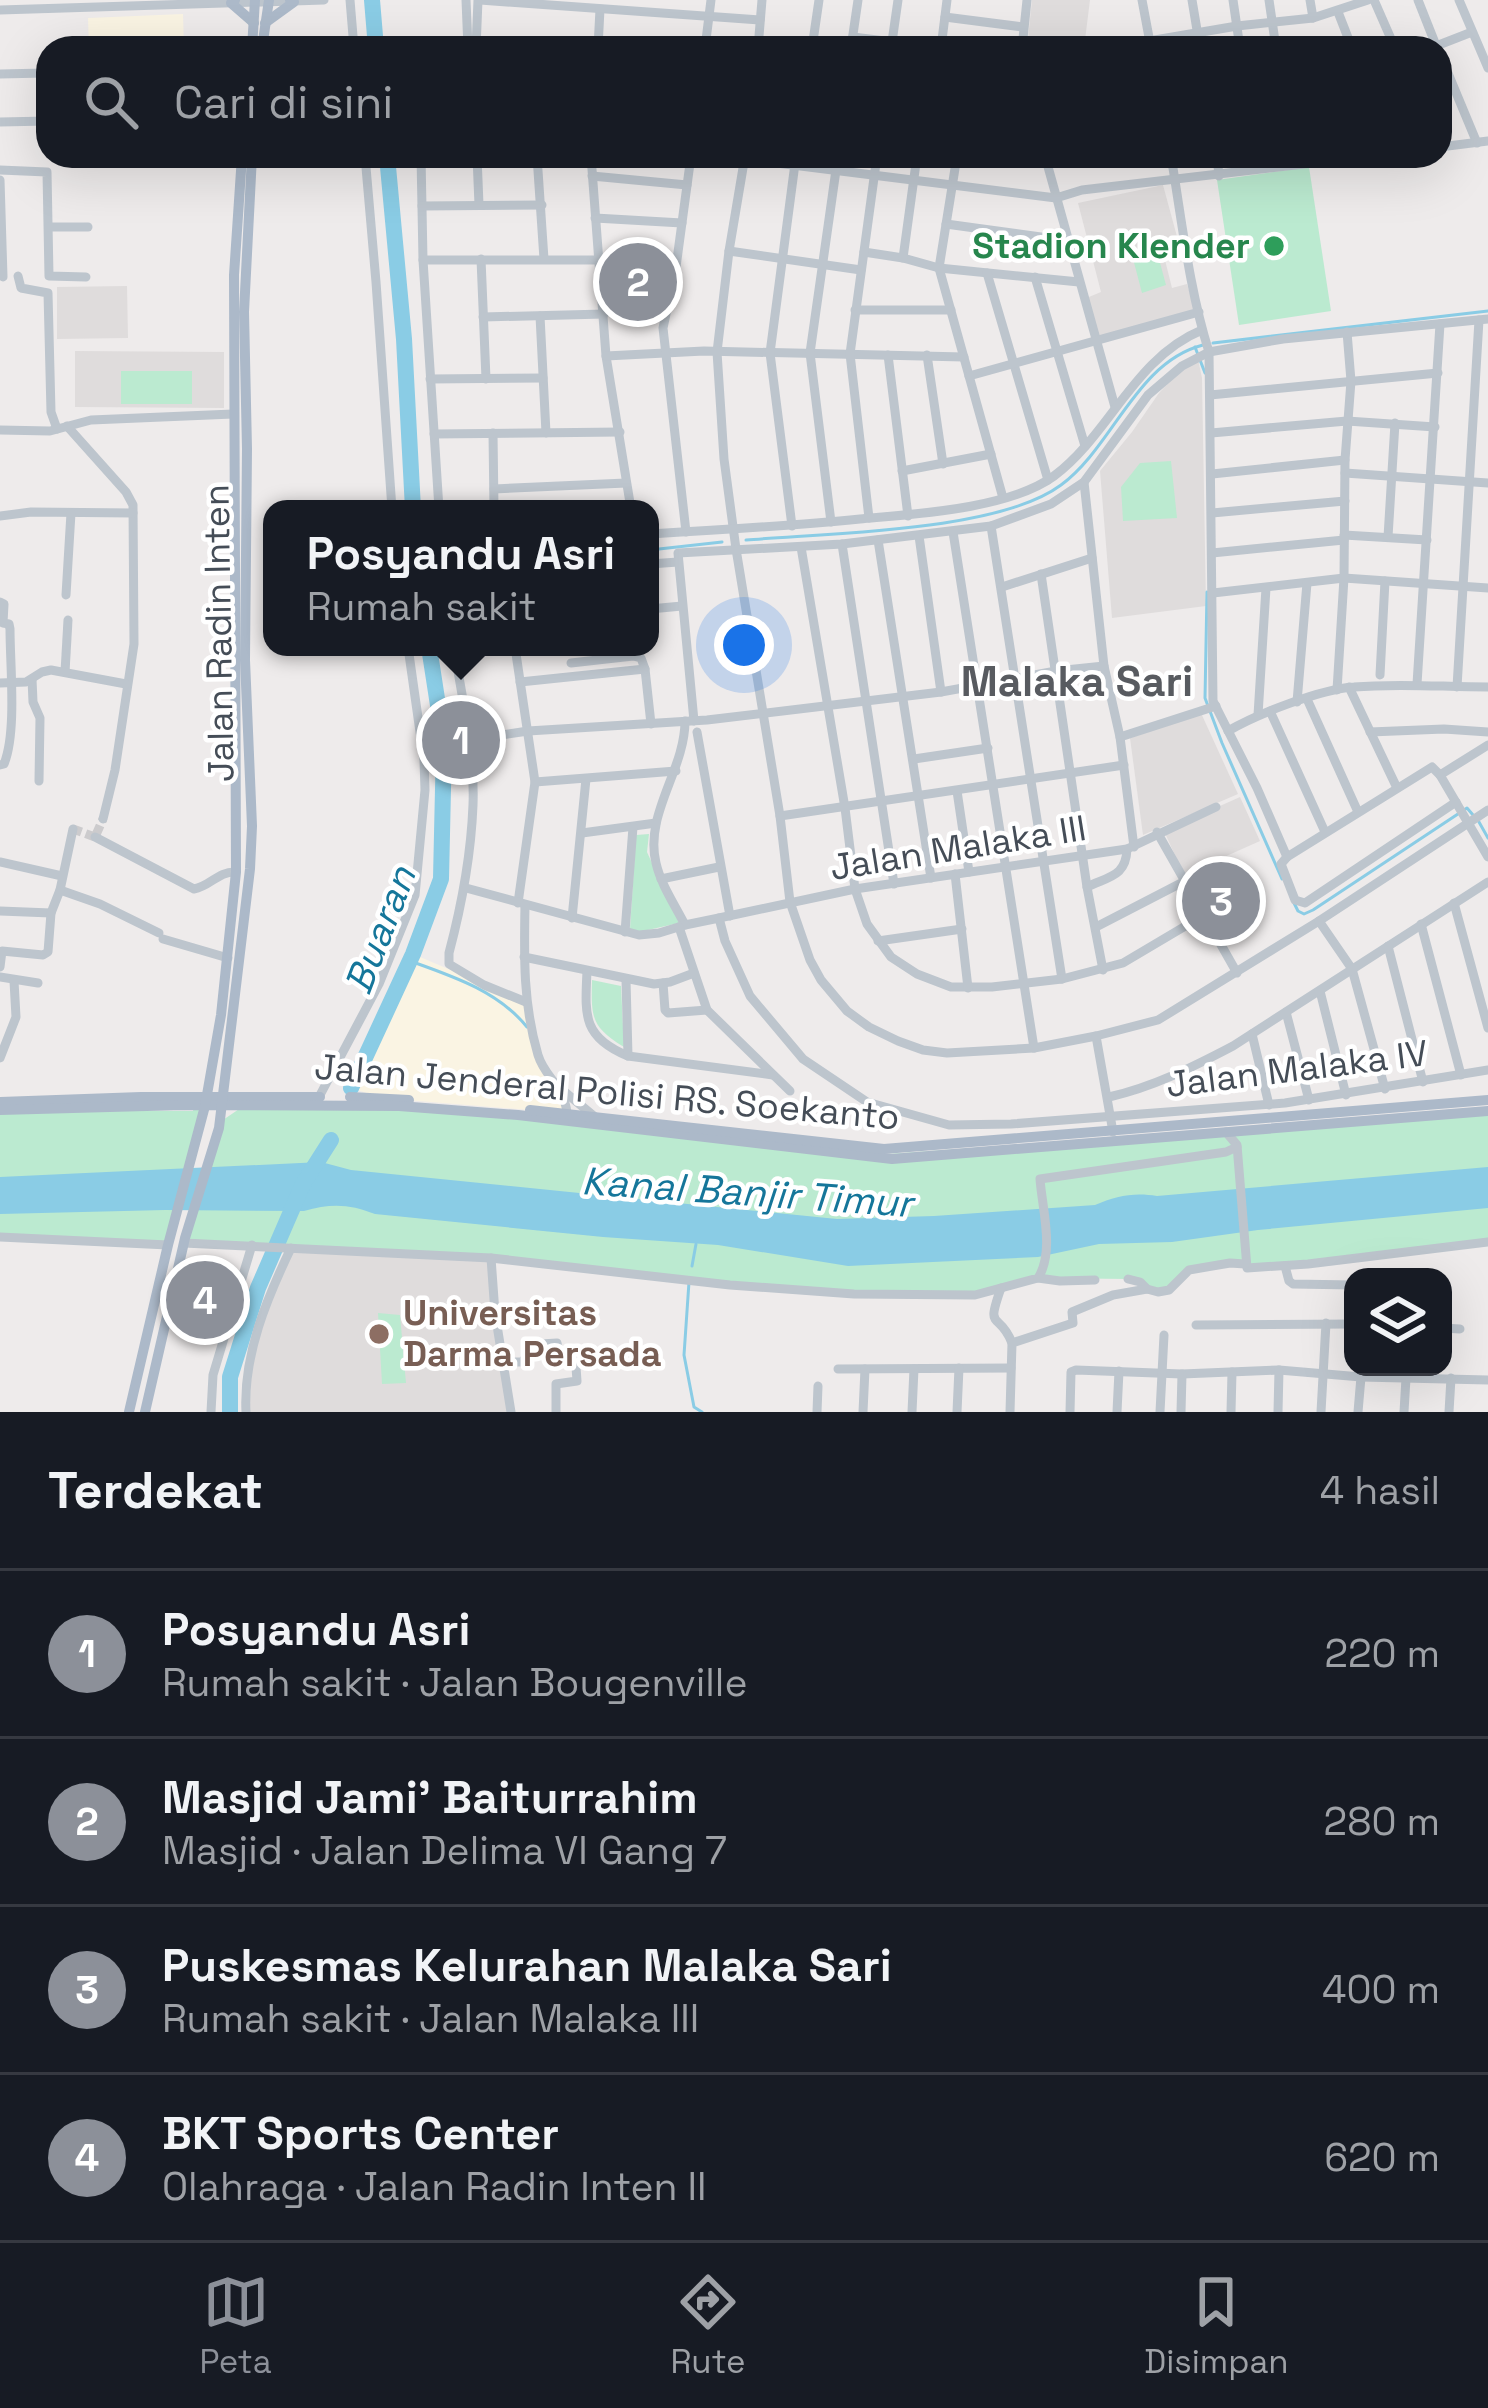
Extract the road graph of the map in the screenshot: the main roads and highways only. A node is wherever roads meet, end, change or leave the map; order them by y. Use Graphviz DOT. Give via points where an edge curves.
graph roads {
  1 [pos="233,1"];
  2 [pos="262,1"];
  3 [pos="292,1"];
  4 [pos="260,23"];
  5 [pos="256,36"];
  6 [pos="261,36"];
  7 [pos="241,168"];
  8 [pos="251,168"];
  9 [pos="239,534"];
  10 [pos="324,1100"];
  11 [pos="1488,1100"];
  12 [pos="206,1101"];
  13 [pos="378,1101"];
  14 [pos="222,1102"];
  15 [pos="183,1105"];
  16 [pos="245,1105"];
  17 [pos="0,1106"];
  18 [pos="1488,1111"];
  19 [pos="201,1120"];
  20 [pos="220,1122"];
  21 [pos="129,1412"];
  22 [pos="145,1412"];
  1 -- 4 [label="main road"];
  2 -- 4 [label="main road"];
  3 -- 4 [label="main road"];
  4 -- 5 [label="main road"];
  4 -- 6 [label="main road"];
  7 -- 9 [label="main road, Jalan Radin Inten" via="233,414"];
  8 -- 9 [label="main road, Jalan Radin Inten"];
  9 -- 12 [label="main road, Jalan Radin Inten" via="236,872"];
  9 -- 14 [label="main road, Jalan Radin Inten" via="252,826"];
  10 -- 13 [label="main road, Jalan Jenderal Polisi RS. Soekanto"];
  10 -- 14 [label="main road, Jalan Jenderal Polisi RS. Soekanto"];
  10 -- 16 [label="main road, Jalan Jenderal Polisi RS. Soekanto"];
  11 -- 13 [label="main road, Jalan Jenderal Polisi RS. Soekanto" via="884,1150 566,1109"];
  12 -- 14 [label="main road"];
  12 -- 15 [label="main road"];
  12 -- 17 [label="main road"];
  12 -- 19 [label="main road, Jalan Radin Inten"];
  13 -- 18 [label="main road, Jalan Jenderal Polisi RS. Soekanto" via="892,1159"];
  14 -- 16 [label="main road, Jalan Jenderal Polisi RS. Soekanto"];
  14 -- 20 [label="main road, Jalan Radin Inten"];
  15 -- 17 [label="main road"];
  15 -- 19 [label="main road"];
  16 -- 20 [label="main road"];
  19 -- 21 [label="main road, Jalan Radin Inten"];
  20 -- 22 [label="main road, Jalan Radin Inten"];
}
